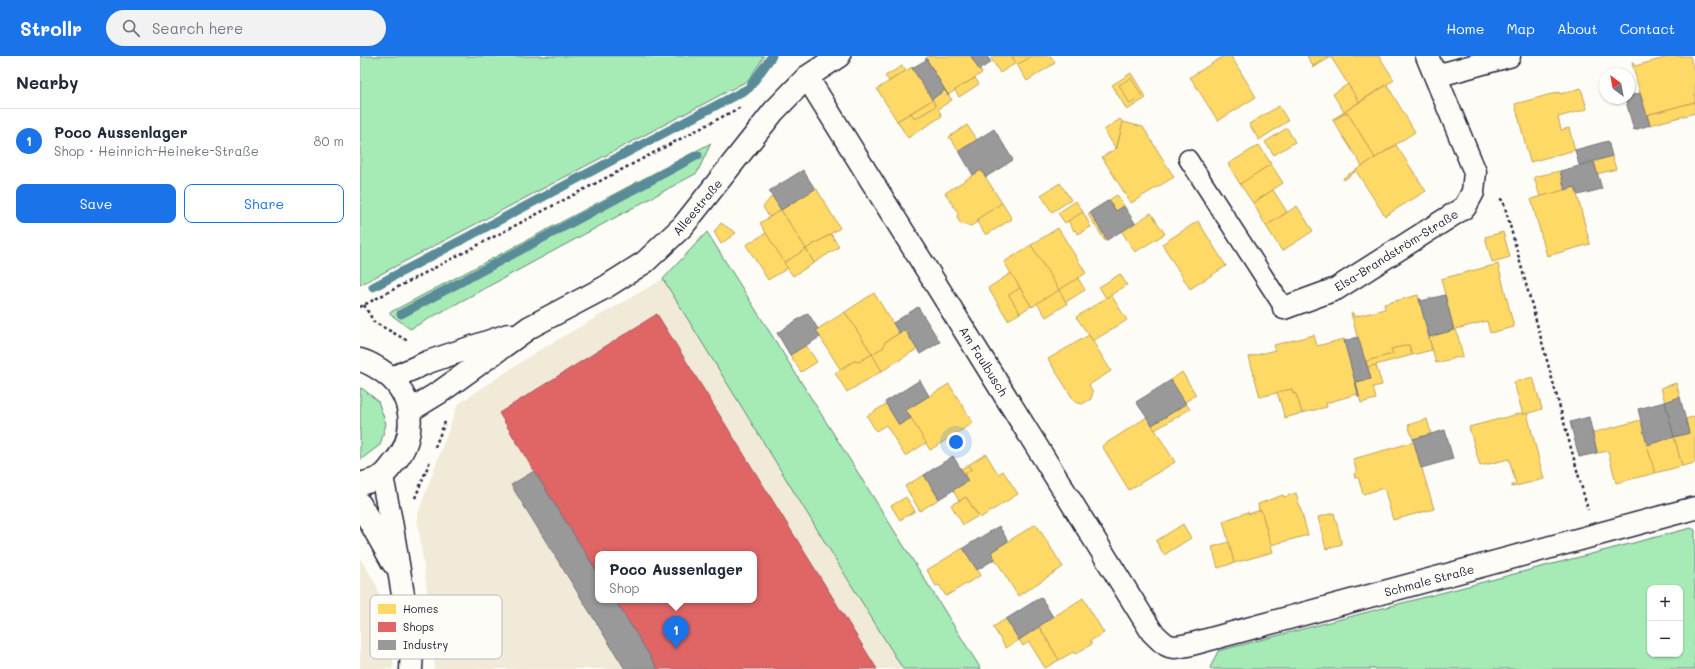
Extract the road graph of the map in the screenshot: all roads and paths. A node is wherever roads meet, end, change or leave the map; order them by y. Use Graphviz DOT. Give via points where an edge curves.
graph roads {
  1 [pos="838,56"];
  2 [pos="1427,56"];
  3 [pos="1509,56"];
  4 [pos="1436,76"];
  5 [pos="807,77"];
  6 [pos="747,104"];
  7 [pos="1188,159"];
  8 [pos="1473,192"];
  9 [pos="360,308"];
  10 [pos="1284,308"];
  11 [pos="530,327"];
  12 [pos="360,360"];
  13 [pos="392,378"];
  14 [pos="409,411"];
  15 [pos="382,477"];
  16 [pos="360,484"];
  17 [pos="360,504"];
  18 [pos="1695,508"];
  19 [pos="1595,535"];
  20 [pos="399,575"];
  21 [pos="402,595"];
  22 [pos="1164,644"];
  23 [pos="412,659"];
  24 [pos="411,669"];
  1 -- 5 [label="street, Alleestraße"];
  2 -- 4 [label="street, Elsa-Brandström-Straße"];
  3 -- 4 [label="street"];
  4 -- 8 [label="street, Elsa-Brandström-Straße" via="1475,172"];
  5 -- 11 [label="street, Alleestraße" via="774,111 683,226 645,262 604,288"];
  5 -- 22 [label="street, Am Faulbusch" via="1148,625"];
  6 -- 9 [label="path"];
  7 -- 10 [label="lane"];
  8 -- 10 [label="street, Elsa-Brandström-Straße" via="1465,207 1336,289"];
  8 -- 19 [label="path" via="1503,200"];
  11 -- 13 [label="street, Alleestraße" via="428,362"];
  11 -- 14 [label="street, Alleestraße" via="440,392"];
  12 -- 13 [label="street" via="368,361"];
  13 -- 14 [label="street" via="403,392"];
  14 -- 15 [label="street" via="410,430 402,454"];
  15 -- 16 [label="street"];
  15 -- 20 [label="street" via="392,521"];
  17 -- 20 [label="street"];
  18 -- 19 [label="street, Schmale Straße"];
  19 -- 22 [label="street, Schmale Straße" via="1192,644 1173,648"];
  20 -- 21 [label="street"];
  23 -- 24 [label="street"];
}
